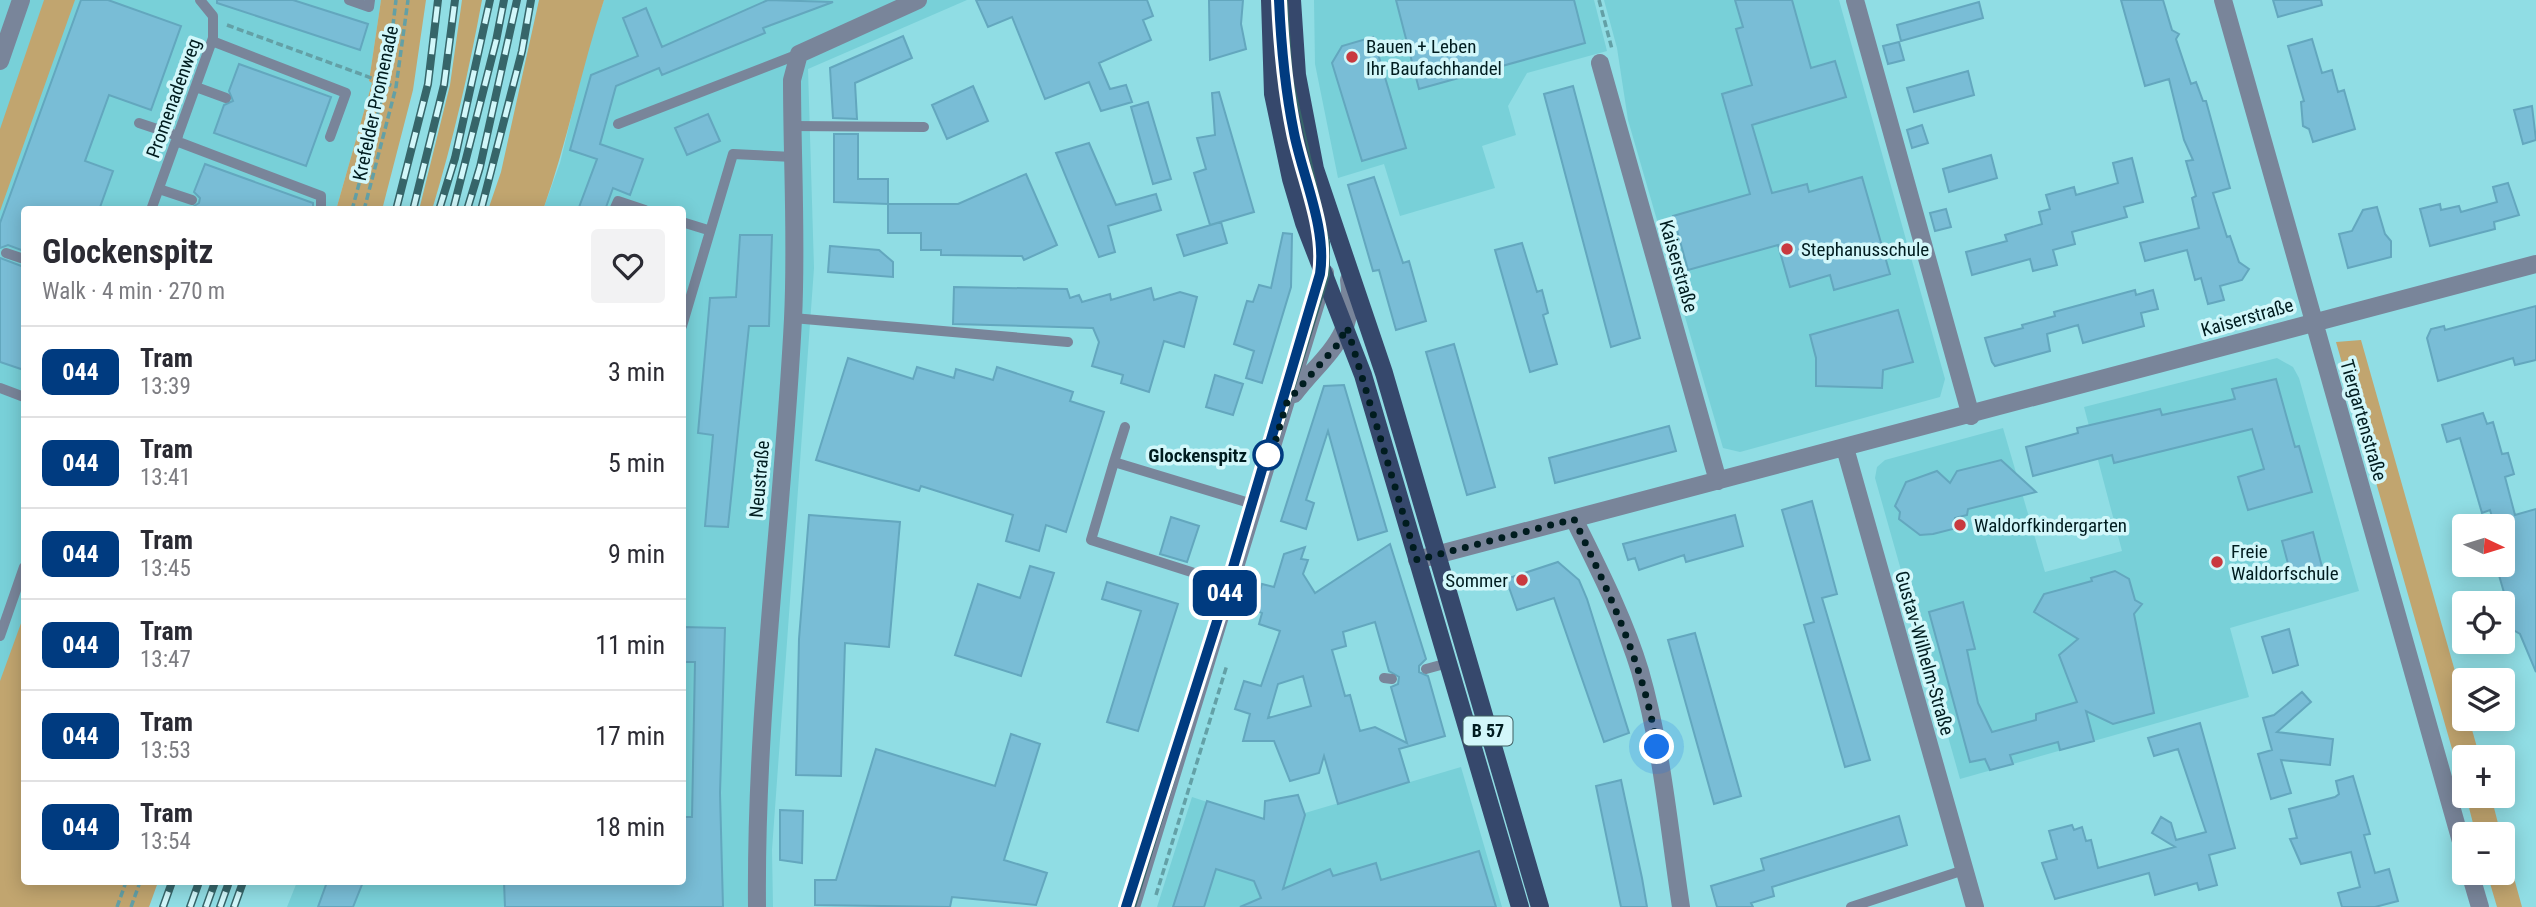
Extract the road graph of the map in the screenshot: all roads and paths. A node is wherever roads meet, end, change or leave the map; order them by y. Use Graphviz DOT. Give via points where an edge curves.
graph roads {
  1 [pos="21,0"];
  2 [pos="201,0"];
  3 [pos="213,0"];
  4 [pos="349,0"];
  5 [pos="370,0"];
  6 [pos="396,0"];
  7 [pos="408,0"];
  8 [pos="918,0"];
  9 [pos="1270,0"];
  10 [pos="1292,0"];
  11 [pos="1599,0"];
  12 [pos="1855,0"];
  13 [pos="2223,0"];
  14 [pos="214,20"];
  15 [pos="212,41"];
  16 [pos="799,54"];
  17 [pos="0,61"];
  18 [pos="1600,63"];
  19 [pos="386,83"];
  20 [pos="196,87"];
  21 [pos="396,87"];
  22 [pos="226,98"];
  23 [pos="139,123"];
  24 [pos="618,124"];
  25 [pos="792,126"];
  26 [pos="925,127"];
  27 [pos="330,137"];
  28 [pos="177,139"];
  29 [pos="793,157"];
  30 [pos="159,189"];
  31 [pos="192,200"];
  32 [pos="153,206"];
  33 [pos="321,206"];
  34 [pos="353,206"];
  35 [pos="365,206"];
  36 [pos="616,206"];
  37 [pos="633,206"];
  38 [pos="686,223"];
  39 [pos="708,230"];
  40 [pos="6,253"];
  41 [pos="21,258"];
  42 [pos="1347,264"];
  43 [pos="2536,264"];
  44 [pos="1325,273"];
  45 [pos="686,311"];
  46 [pos="793,318"];
  47 [pos="2314,320"];
  48 [pos="1347,327"];
  49 [pos="1068,342"];
  50 [pos="0,388"];
  51 [pos="21,396"];
  52 [pos="1287,402"];
  53 [pos="1970,416"];
  54 [pos="1125,427"];
  55 [pos="1845,448"];
  56 [pos="1114,462"];
  57 [pos="1718,481"];
  58 [pos="1256,505"];
  59 [pos="1574,519"];
  60 [pos="1437,555"];
  61 [pos="1417,560"];
  62 [pos="21,576"];
  63 [pos="1232,585"];
  64 [pos="0,636"];
  65 [pos="1230,655"];
  66 [pos="1448,663"];
  67 [pos="1426,668"];
  68 [pos="2456,822"];
  69 [pos="1964,870"];
  70 [pos="125,885"];
  71 [pos="139,885"];
  72 [pos="2474,885"];
  73 [pos="117,907"];
  74 [pos="131,907"];
  75 [pos="757,907"];
  76 [pos="1131,907"];
  77 [pos="1152,907"];
  78 [pos="1520,907"];
  79 [pos="1539,907"];
  80 [pos="1681,907"];
  81 [pos="1851,907"];
  82 [pos="1975,907"];
  83 [pos="2480,907"];
  1 -- 17 [label="street"];
  2 -- 3 [label="lane, Promenadenweg"];
  2 -- 14 [label="lane, Promenadenweg"];
  4 -- 5 [label="lane" via="369,6"];
  6 -- 19 [label="path"];
  7 -- 21 [label="path, Krefelder Promenade"];
  8 -- 16 [label="street"];
  9 -- 44 [label="main road, B 57" via="1275,106 1290,179"];
  10 -- 42 [label="main road, B 57" via="1305,123"];
  11 -- 18 [label="path" via="1613,52"];
  12 -- 53 [label="street"];
  13 -- 47 [label="street, Tiergartenstraße"];
  14 -- 15 [label="lane, Promenadenweg"];
  14 -- 19 [label="path"];
  15 -- 20 [label="lane, Promenadenweg"];
  15 -- 27 [label="lane" via="346,93"];
  16 -- 24 [label="lane"];
  16 -- 25 [label="street, Neustraße" via="792,80"];
  18 -- 57 [label="street, Kaiserstraße"];
  19 -- 21 [label="path"];
  19 -- 34 [label="path"];
  20 -- 22 [label="lane"];
  20 -- 28 [label="lane, Promenadenweg"];
  21 -- 35 [label="path, Krefelder Promenade"];
  23 -- 28 [label="lane"];
  25 -- 26 [label="lane"];
  25 -- 29 [label="street, Neustraße"];
  28 -- 30 [label="lane, Promenadenweg"];
  28 -- 33 [label="lane" via="321,196"];
  29 -- 39 [label="lane" via="733,153"];
  29 -- 46 [label="street, Neustraße"];
  30 -- 31 [label="lane"];
  30 -- 32 [label="lane, Promenadenweg"];
  36 -- 37 [label="lane" via="618,201"];
  38 -- 39 [label="lane"];
  39 -- 45 [label="lane"];
  40 -- 41 [label="lane"];
  42 -- 48 [label="street" via="1351,291"];
  42 -- 60 [label="main road, B 57"];
  43 -- 47 [label="street, Kaiserstraße"];
  44 -- 48 [label="main road, B 57"];
  44 -- 52 [label="street"];
  46 -- 49 [label="lane"];
  46 -- 75 [label="street, Neustraße" via="761,709"];
  47 -- 53 [label="street, Kaiserstraße"];
  47 -- 68 [label="street, Tiergartenstraße"];
  48 -- 52 [label="street" via="1338,344"];
  48 -- 61 [label="main road, B 57"];
  50 -- 51 [label="lane"];
  52 -- 58 [label="street"];
  53 -- 55 [label="street, Kaiserstraße"];
  54 -- 56 [label="lane"];
  55 -- 57 [label="street, Kaiserstraße"];
  55 -- 69 [label="street, Gustav-Wilhelm-Straße"];
  56 -- 58 [label="lane"];
  56 -- 63 [label="lane" via="1091,540"];
  57 -- 59 [label="street, Kaiserstraße"];
  58 -- 63 [label="street"];
  59 -- 60 [label="street, Kaiserstraße"];
  59 -- 80 [label="street" via="1640,670 1653,721"];
  60 -- 61 [label="street, Kaiserstraße"];
  60 -- 79 [label="main road, B 57"];
  61 -- 66 [label="main road, B 57"];
  62 -- 64 [label="lane"];
  63 -- 76 [label="street"];
  65 -- 77 [label="path"];
  66 -- 67 [label="lane"];
  66 -- 78 [label="main road, B 57"];
  69 -- 81 [label="lane"];
  69 -- 82 [label="street, Gustav-Wilhelm-Straße"];
  70 -- 73 [label="path"];
  71 -- 74 [label="path"];
  72 -- 83 [label="street"];
}
